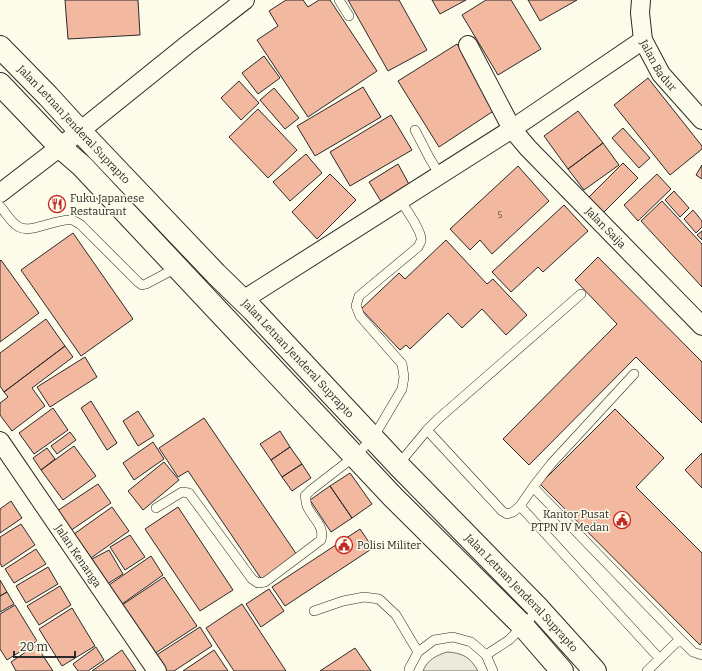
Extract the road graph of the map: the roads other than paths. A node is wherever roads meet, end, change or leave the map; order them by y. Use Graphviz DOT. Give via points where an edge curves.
graph roads {
  1 [pos="245,0"];
  2 [pos="339,0"];
  3 [pos="641,0"];
  4 [pos="349,16"];
  5 [pos="642,40"];
  6 [pos="468,45"];
  7 [pos="0,47"];
  8 [pos="0,84"];
  9 [pos="702,120"];
  10 [pos="512,129"];
  11 [pos="415,130"];
  12 [pos="80,131"];
  13 [pos="60,147"];
  14 [pos="440,175"];
  15 [pos="0,193"];
  16 [pos="400,200"];
  17 [pos="0,206"];
  18 [pos="178,268"];
  19 [pos="581,294"];
  20 [pos="243,300"];
  21 [pos="702,326"];
  22 [pos="634,374"];
  23 [pos="427,430"];
  24 [pos="373,438"];
  25 [pos="3,450"];
  26 [pos="355,456"];
  27 [pos="398,465"];
  28 [pos="533,486"];
  29 [pos="520,506"];
  30 [pos="156,508"];
  31 [pos="540,609"];
  32 [pos="314,611"];
  33 [pos="523,626"];
  34 [pos="680,639"];
  35 [pos="418,652"];
  36 [pos="486,655"];
  37 [pos="702,655"];
  38 [pos="660,658"];
  39 [pos="157,671"];
  40 [pos="409,671"];
  41 [pos="493,671"];
  42 [pos="562,671"];
  43 [pos="595,671"];
  44 [pos="647,671"];
  1 -- 12 [label="street"];
  2 -- 4 [label="lane"];
  3 -- 5 [label="street, Jalan Badur"];
  5 -- 9 [label="street, Jalan Badur" via="661,74"];
  5 -- 10 [label="street"];
  6 -- 10 [label="street, Jalan Saija"];
  7 -- 12 [label="main road, Jalan Letnan Jenderal Suprapto"];
  8 -- 13 [label="main road, Jalan Letnan Jenderal Suprapto"];
  10 -- 14 [label="street"];
  10 -- 21 [label="street, Jalan Saija"];
  11 -- 14 [label="lane"];
  12 -- 13 [label="street"];
  12 -- 20 [label="main road, Jalan Letnan Jenderal Suprapto"];
  13 -- 15 [label="street"];
  13 -- 18 [label="main road, Jalan Letnan Jenderal Suprapto" via="82,166"];
  14 -- 16 [label="street"];
  16 -- 20 [label="street"];
  16 -- 24 [label="lane" via="420,234 421,241 418,247 359,296 356,306 360,316 402,364 404,377 402,389"];
  17 -- 18 [label="lane" via="21,228 72,220 142,285"];
  18 -- 26 [label="main road, Jalan Letnan Jenderal Suprapto"];
  19 -- 23 [label="lane"];
  20 -- 24 [label="main road, Jalan Letnan Jenderal Suprapto"];
  22 -- 28 [label="lane"];
  23 -- 27 [label="lane"];
  23 -- 29 [label="lane" via="502,511 507,514"];
  24 -- 26 [label="lane"];
  24 -- 27 [label="main road, Jalan Letnan Jenderal Suprapto"];
  25 -- 39 [label="street, Jalan Kenanga"];
  26 -- 30 [label="lane" via="305,496 307,506 322,529 322,540 265,582 258,583 252,579 189,493 182,492"];
  26 -- 33 [label="main road, Jalan Letnan Jenderal Suprapto"];
  27 -- 31 [label="main road, Jalan Letnan Jenderal Suprapto"];
  28 -- 29 [label="lane"];
  28 -- 34 [label="lane"];
  29 -- 38 [label="lane"];
  31 -- 33 [label="lane"];
  31 -- 43 [label="main road, Jalan Letnan Jenderal Suprapto"];
  32 -- 35 [label="lane" via="364,597 379,599 396,615"];
  33 -- 36 [label="lane" via="509,640"];
  33 -- 42 [label="main road, Jalan Letnan Jenderal Suprapto"];
  34 -- 37 [label="lane" via="693,652"];
  34 -- 38 [label="lane"];
  35 -- 36 [label="lane" via="434,640 453,637 471,642"];
  35 -- 40 [label="lane"];
  36 -- 41 [label="lane"];
  38 -- 44 [label="lane"];
}
